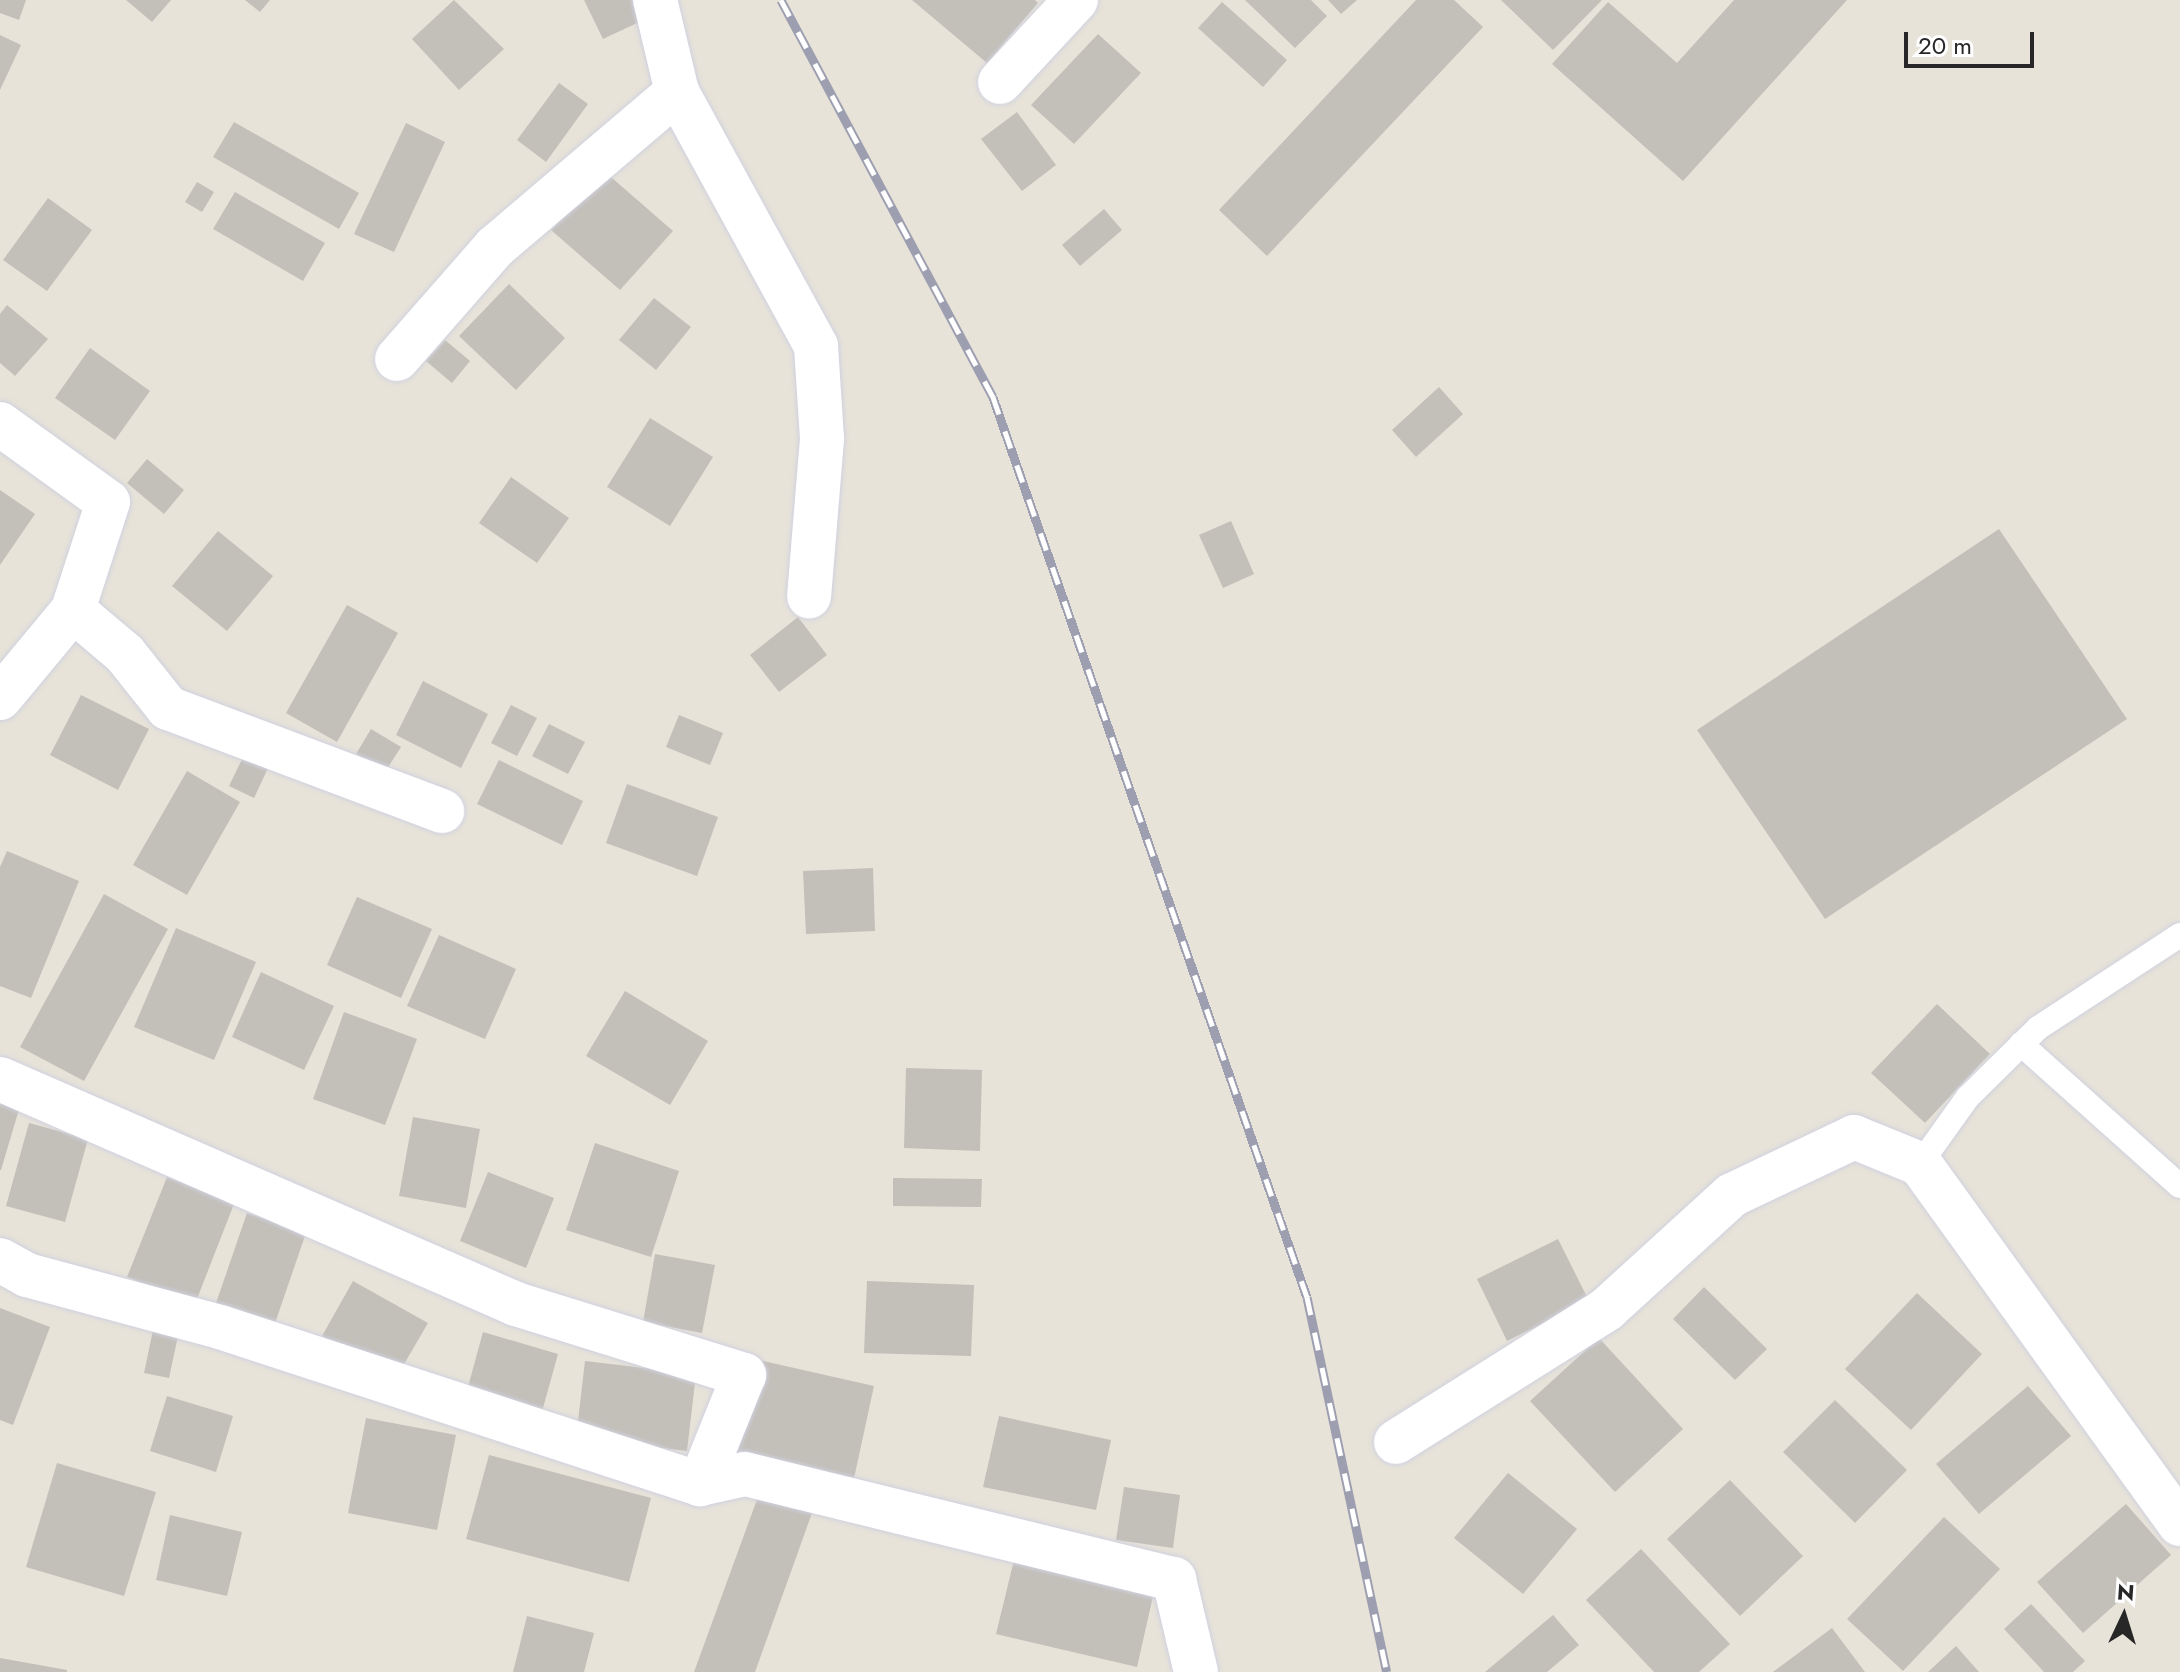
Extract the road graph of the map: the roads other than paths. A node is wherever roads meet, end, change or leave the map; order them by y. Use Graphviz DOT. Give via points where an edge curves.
graph roads {
  1 [pos="655,0"];
  2 [pos="1076,0"];
  3 [pos="1000,82"];
  4 [pos="677,92"];
  5 [pos="397,359"];
  6 [pos="0,424"];
  7 [pos="809,596"];
  8 [pos="73,610"];
  9 [pos="0,698"];
  10 [pos="442,811"];
  11 [pos="2180,935"];
  12 [pos="2021,1044"];
  13 [pos="0,1079"];
  14 [pos="1920,1164"];
  15 [pos="2180,1186"];
  16 [pos="0,1260"];
  17 [pos="1396,1442"];
  18 [pos="700,1484"];
  19 [pos="2180,1524"];
  20 [pos="1196,1672"];
  1 -- 4 [label="street"];
  2 -- 3 [label="street"];
  4 -- 5 [label="street" via="495,247"];
  4 -- 7 [label="street" via="816,346 822,439"];
  6 -- 8 [label="street" via="108,502"];
  8 -- 9 [label="street"];
  8 -- 10 [label="street" via="125,654 168,708"];
  11 -- 12 [label="lane"];
  12 -- 14 [label="lane" via="1968,1097"];
  12 -- 15 [label="lane"];
  13 -- 18 [label="street" via="516,1304 744,1375"];
  14 -- 17 [label="street" via="1854,1137 1732,1195 1607,1309"];
  14 -- 19 [label="street"];
  16 -- 18 [label="street" via="27,1275 220,1327"];
  18 -- 20 [label="street" via="745,1474 1174,1579"];
}
